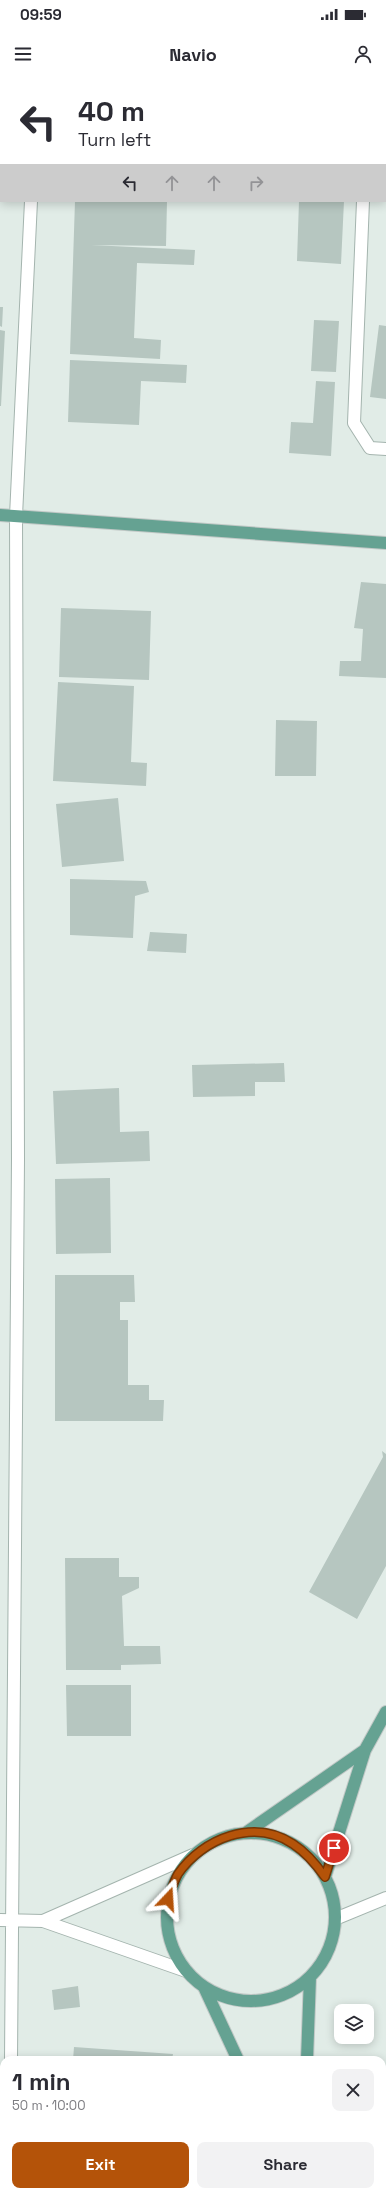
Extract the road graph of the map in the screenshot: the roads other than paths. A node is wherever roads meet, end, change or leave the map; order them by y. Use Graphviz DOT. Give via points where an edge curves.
graph roads {
  1 [pos="31,202"];
  2 [pos="363,202"];
  3 [pos="386,449"];
  4 [pos="0,515"];
  5 [pos="16,516"];
  6 [pos="386,543"];
  7 [pos="386,1712"];
  8 [pos="365,1750"];
  9 [pos="247,1832"];
  10 [pos="193,1855"];
  11 [pos="325,1877"];
  12 [pos="386,1898"];
  13 [pos="335,1919"];
  14 [pos="0,1920"];
  15 [pos="12,1920"];
  16 [pos="43,1921"];
  17 [pos="186,1971"];
  18 [pos="310,1977"];
  19 [pos="204,1987"];
  20 [pos="11,2056"];
  21 [pos="236,2056"];
  22 [pos="307,2056"];
  1 -- 5 [label="street"];
  2 -- 3 [label="street" via="354,423 370,448"];
  4 -- 5 [label="main road"];
  5 -- 6 [label="main road"];
  5 -- 15 [label="street" via="18,1159"];
  7 -- 8 [label="main road"];
  8 -- 9 [label="main road"];
  8 -- 11 [label="main road"];
  9 -- 10 [label="main road" via="210,1843"];
  9 -- 11 [label="main road" via="270,1834 292,1843 311,1858"];
  10 -- 16 [label="street"];
  10 -- 17 [label="main road" via="177,1875 168,1899 167,1925 173,1950"];
  11 -- 13 [label="main road" via="333,1897"];
  12 -- 13 [label="street"];
  13 -- 18 [label="main road" via="332,1941 324,1960"];
  14 -- 15 [label="street"];
  15 -- 16 [label="street"];
  15 -- 20 [label="street"];
  16 -- 17 [label="street"];
  17 -- 19 [label="main road"];
  18 -- 19 [label="main road" via="287,1994 259,2001 230,1999"];
  18 -- 22 [label="main road"];
  19 -- 21 [label="main road"];
}
